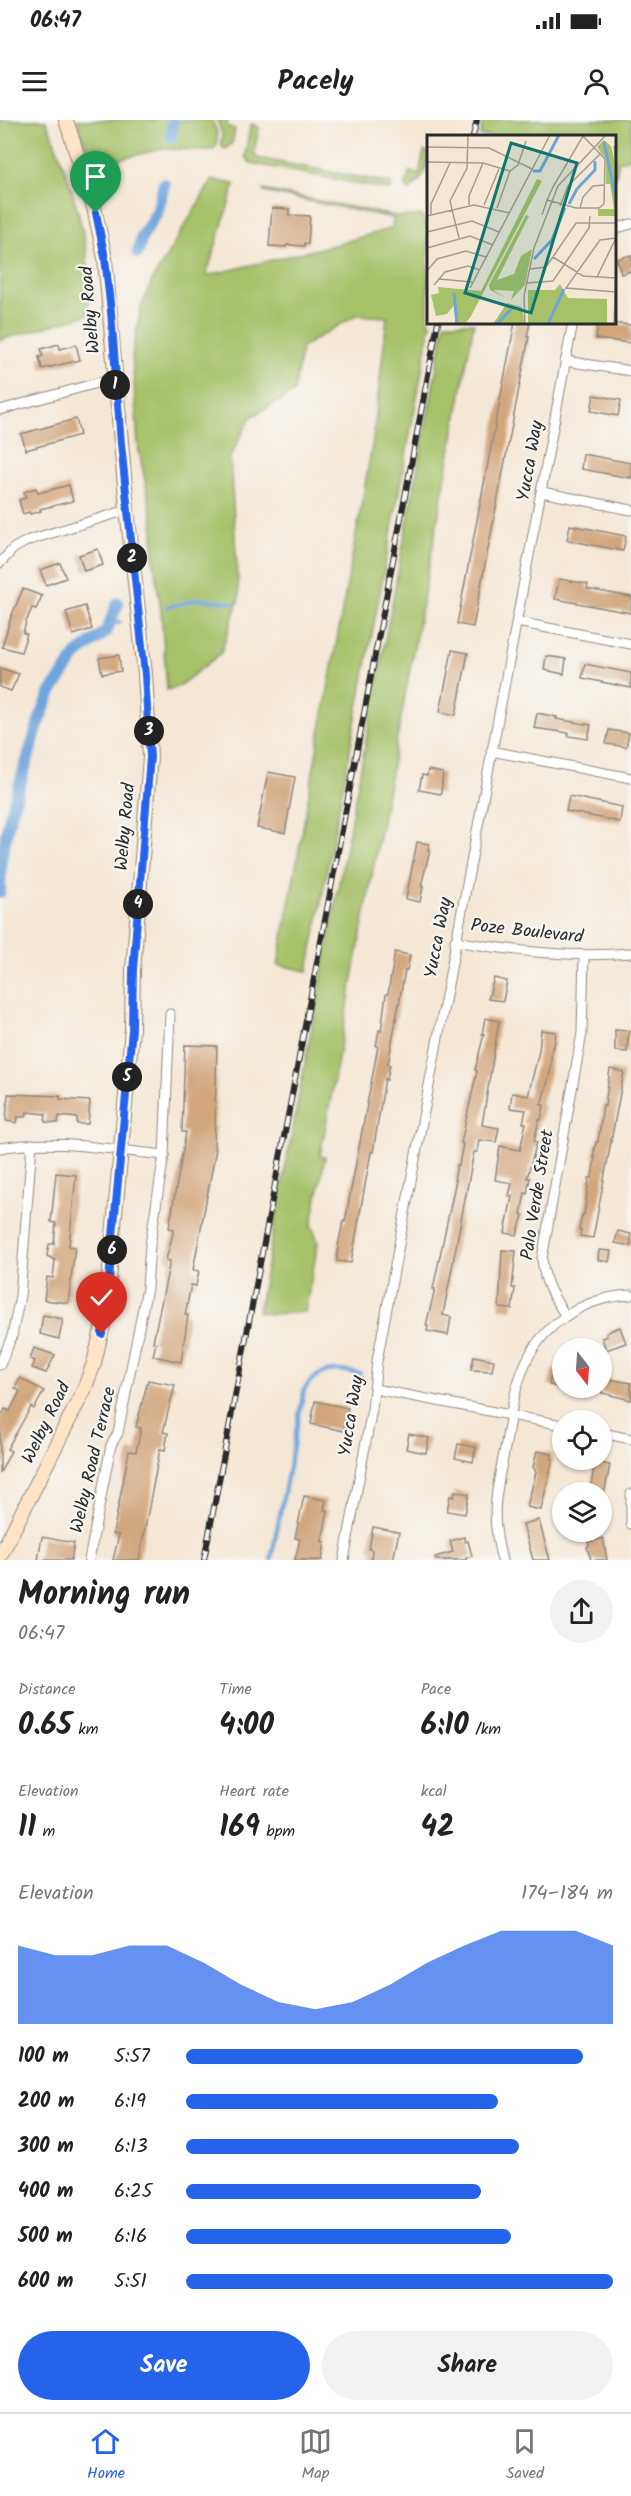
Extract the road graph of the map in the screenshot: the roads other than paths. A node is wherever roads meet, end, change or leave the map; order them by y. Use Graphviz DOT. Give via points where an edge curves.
graph roads {
  1 [pos="66,120"];
  2 [pos="631,224"];
  3 [pos="616,229"];
  4 [pos="573,324"];
  5 [pos="565,361"];
  6 [pos="631,371"];
  7 [pos="115,378"];
  8 [pos="0,410"];
  9 [pos="542,492"];
  10 [pos="127,510"];
  11 [pos="631,510"];
  12 [pos="0,563"];
  13 [pos="517,622"];
  14 [pos="631,644"];
  15 [pos="491,751"];
  16 [pos="631,778"];
  17 [pos="455,941"];
  18 [pos="631,953"];
  19 [pos="584,955"];
  20 [pos="170,1014"];
  21 [pos="32,1144"];
  22 [pos="0,1148"];
  23 [pos="120,1151"];
  24 [pos="164,1155"];
  25 [pos="631,1295"];
  26 [pos="566,1316"];
  27 [pos="0,1365"];
  28 [pos="375,1389"];
  29 [pos="511,1414"];
  30 [pos="552,1423"];
  31 [pos="612,1435"];
  32 [pos="631,1439"];
  33 [pos="631,1494"];
  34 [pos="631,1524"];
  35 [pos="0,1556"];
  36 [pos="89,1560"];
  37 [pos="344,1560"];
  38 [pos="502,1560"];
  1 -- 7 [label="street, Welby Road" via="96,213 105,258"];
  2 -- 3 [label="street"];
  4 -- 5 [label="street, Yucca Way"];
  5 -- 6 [label="street"];
  5 -- 9 [label="street, Yucca Way"];
  7 -- 8 [label="street"];
  7 -- 10 [label="street, Welby Road"];
  9 -- 11 [label="street"];
  9 -- 13 [label="street, Yucca Way"];
  10 -- 12 [label="street" via="29,540 14,548"];
  10 -- 23 [label="street, Welby Road" via="150,757"];
  13 -- 14 [label="street"];
  13 -- 15 [label="street, Yucca Way"];
  15 -- 16 [label="street"];
  15 -- 17 [label="street, Yucca Way"];
  17 -- 19 [label="street, Poze Boulevard" via="513,951"];
  17 -- 28 [label="street, Yucca Way" via="379,1349"];
  18 -- 19 [label="street, Poze Boulevard"];
  19 -- 26 [label="street, Palo Verde Street" via="582,1033 542,1259 548,1288"];
  20 -- 24 [label="street, Welby Road Terrace"];
  21 -- 22 [label="street"];
  21 -- 23 [label="street"];
  21 -- 27 [label="street" via="20,1296 12,1336"];
  23 -- 24 [label="street"];
  23 -- 35 [label="street, Welby Road" via="106,1312 94,1363 72,1416"];
  24 -- 36 [label="street, Welby Road Terrace" via="147,1288"];
  25 -- 26 [label="street" via="598,1300"];
  26 -- 29 [label="street" via="530,1354"];
  28 -- 29 [label="street"];
  28 -- 37 [label="street, Yucca Way"];
  29 -- 30 [label="street"];
  29 -- 38 [label="street" via="494,1506 494,1528"];
  31 -- 32 [label="street"];
  33 -- 34 [label="street"];
}
